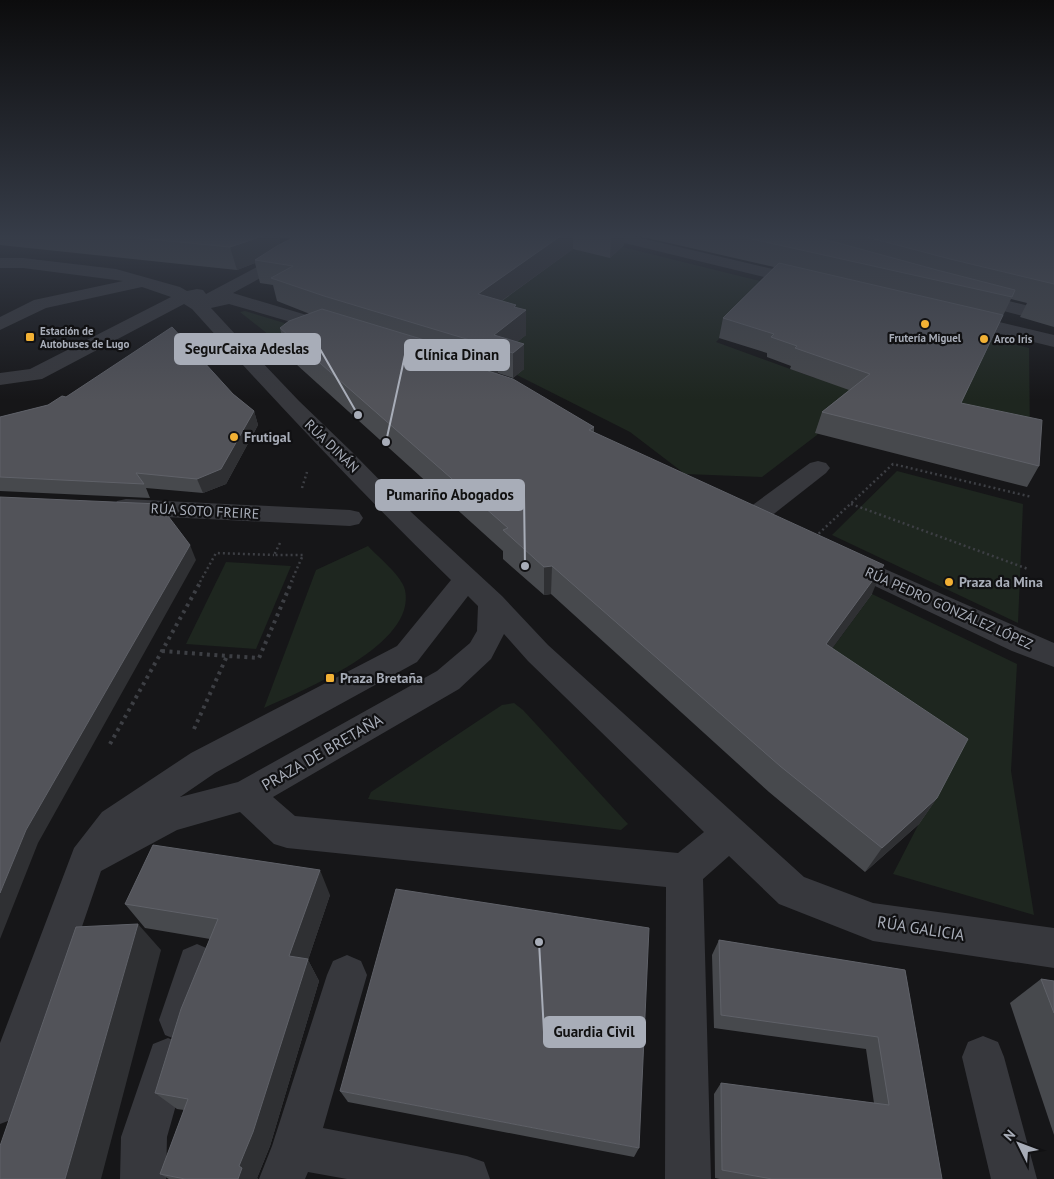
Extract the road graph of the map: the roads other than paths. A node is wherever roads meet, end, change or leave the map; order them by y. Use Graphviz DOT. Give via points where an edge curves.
graph roads {
  1 [pos="107,290"];
  2 [pos="171,290"];
  3 [pos="221,290"];
  4 [pos="955,293"];
  5 [pos="191,301"];
  6 [pos="947,316"];
  7 [pos="1054,318"];
  8 [pos="0,324"];
  9 [pos="327,327"];
  10 [pos="354,335"];
  11 [pos="1054,341"];
  12 [pos="245,357"];
  13 [pos="0,379"];
  14 [pos="818,468"];
  15 [pos="727,505"];
  16 [pos="108,506"];
  17 [pos="350,518"];
  18 [pos="752,518"];
  19 [pos="776,529"];
  20 [pos="808,544"];
  21 [pos="466,579"];
  22 [pos="492,603"];
  23 [pos="1054,655"];
  24 [pos="246,795"];
  25 [pos="730,833"];
  26 [pos="87,860"];
  27 [pos="684,872"];
  28 [pos="1054,948"];
  29 [pos="197,964"];
  30 [pos="347,975"];
  31 [pos="983,1057"];
  32 [pos="0,1102"];
  33 [pos="289,1163"];
  34 [pos="439,1177"];
  35 [pos="143,1179"];
  36 [pos="688,1179"];
  37 [pos="1014,1179"];
  1 -- 8 [label="street" via="40,304"];
  2 -- 5 [label="street"];
  3 -- 5 [label="street"];
  4 -- 7 [label="street"];
  5 -- 9 [label="street" via="230,298"];
  5 -- 12 [label="street, RÚA DINÁN"];
  5 -- 13 [label="street" via="36,375"];
  6 -- 11 [label="street"];
  9 -- 10 [label="street"];
  9 -- 12 [label="street"];
  12 -- 21 [label="street, RÚA DINÁN" via="290,406"];
  14 -- 18 [label="street"];
  15 -- 18 [label="street"];
  16 -- 17 [label="street, RÚA SOTO FREIRE"];
  18 -- 19 [label="street"];
  20 -- 23 [label="street, RÚA PEDRO GONZÁLEZ LÓPEZ"];
  21 -- 22 [label="street, RÚA DINÁN"];
  21 -- 26 [label="street" via="407,654 203,763 114,823"];
  22 -- 24 [label="street, PRAZA DE BRETAÑA" via="490,631 481,651 448,680"];
  22 -- 25 [label="street" via="538,653"];
  24 -- 26 [label="street" via="169,816"];
  24 -- 27 [label="street, PRAZA DE BRETAÑA" via="287,832"];
  25 -- 27 [label="street"];
  25 -- 28 [label="street, RÚA GALICIA" via="792,891 873,922"];
  26 -- 32 [label="street"];
  27 -- 36 [label="street"];
  29 -- 35 [label="street" via="144,1137"];
  30 -- 33 [label="street"];
  31 -- 37 [label="street"];
  33 -- 34 [label="street"];
}
